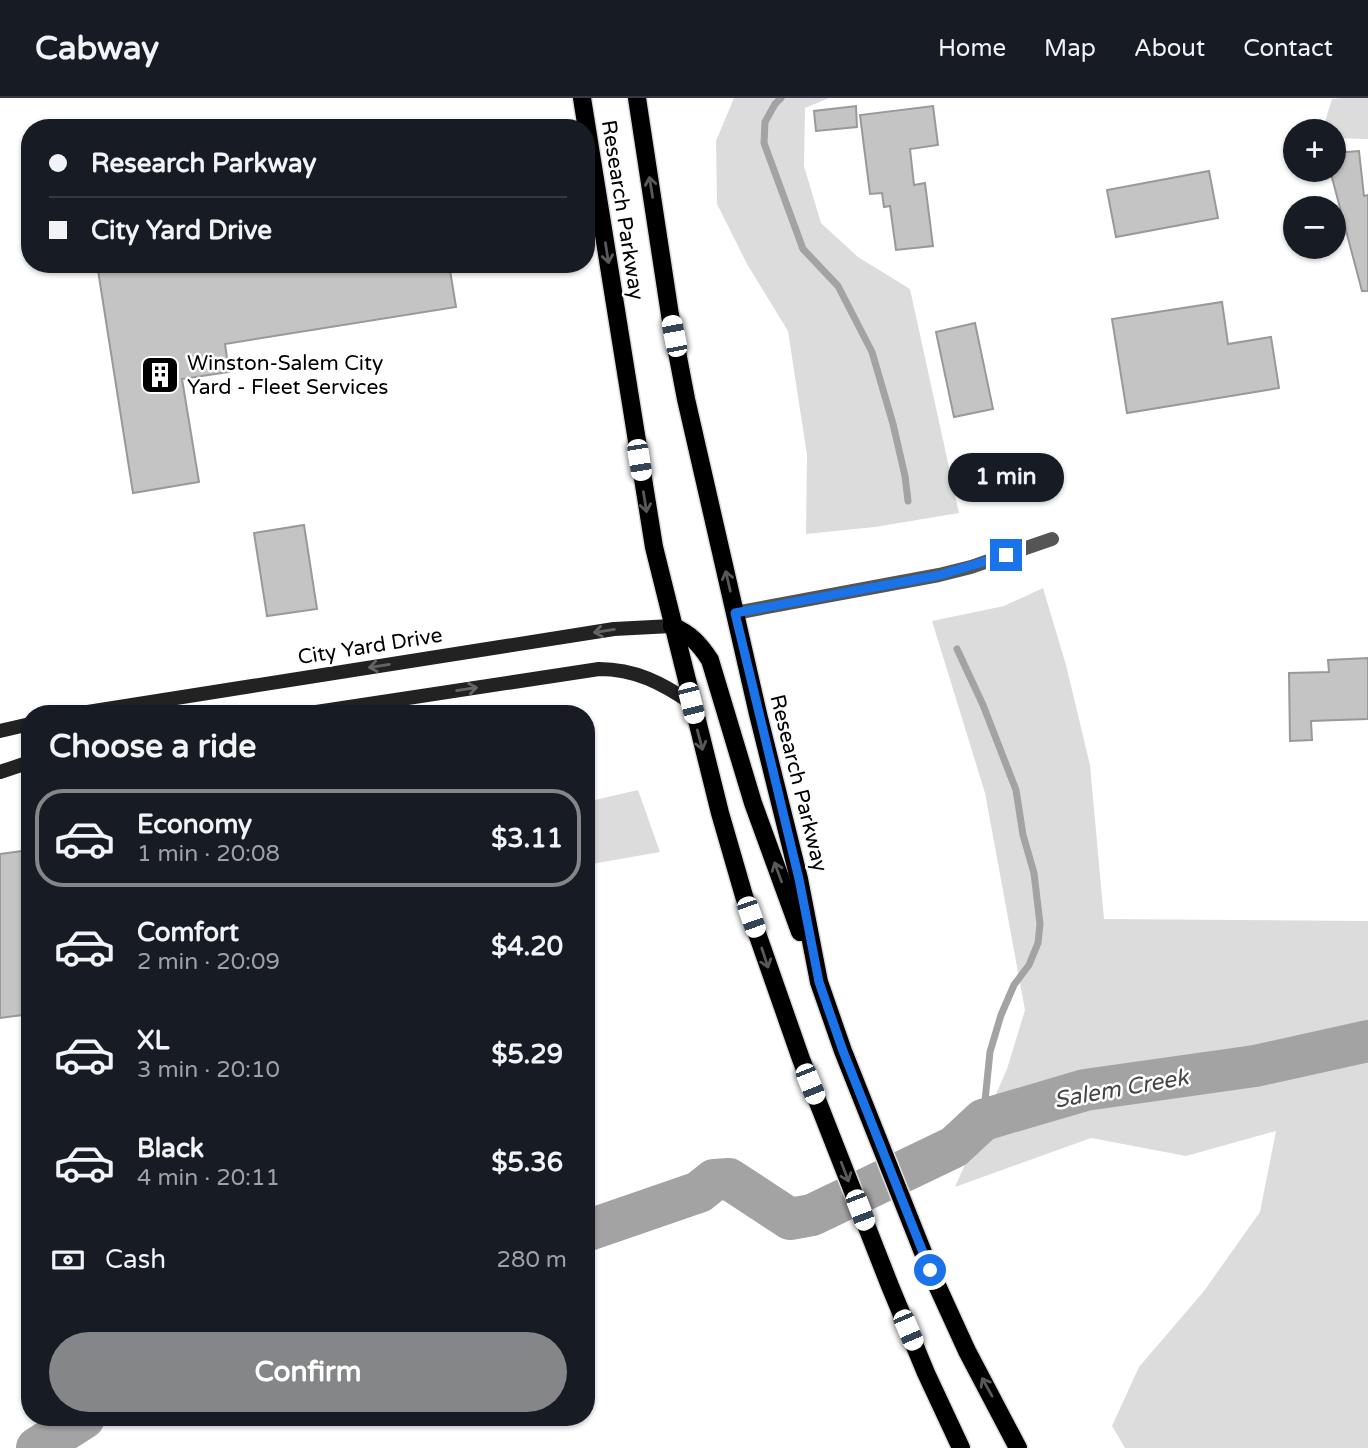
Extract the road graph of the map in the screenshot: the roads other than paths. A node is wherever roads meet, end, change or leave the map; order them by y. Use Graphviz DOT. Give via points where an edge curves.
graph roads {
  1 [pos="582,98"];
  2 [pos="637,98"];
  3 [pos="585,119"];
  4 [pos="595,181"];
  5 [pos="1052,539"];
  6 [pos="735,613"];
  7 [pos="672,626"];
  8 [pos="691,703"];
  9 [pos="132,705"];
  10 [pos="362,705"];
  11 [pos="21,725"];
  12 [pos="0,731"];
  13 [pos="21,765"];
  14 [pos="0,772"];
  15 [pos="819,982"];
  16 [pos="961,1448"];
  17 [pos="1018,1448"];
  1 -- 3 [label="main road, Research Parkway, one-way"];
  6 -- 2 [label="main road, Research Parkway, one-way" via="670,315"];
  4 -- 7 [label="main road, Research Parkway, one-way" via="647,514"];
  5 -- 6 [label="street" via="940,575"];
  6 -- 15 [label="main road, Research Parkway"];
  7 -- 8 [label="main road, Research Parkway"];
  7 -- 9 [label="main road, City Yard Drive, one-way" via="614,629"];
  15 -- 7 [label="main road, one-way" via="753,803 710,660 688,633"];
  10 -- 8 [label="main road, one-way" via="599,669 642,675"];
  8 -- 16 [label="main road, Research Parkway, one-way" via="771,977 890,1286"];
  11 -- 12 [label="main road"];
  13 -- 14 [label="main road"];
  17 -- 15 [label="main road, Research Parkway, one-way" via="930,1270"];
}
